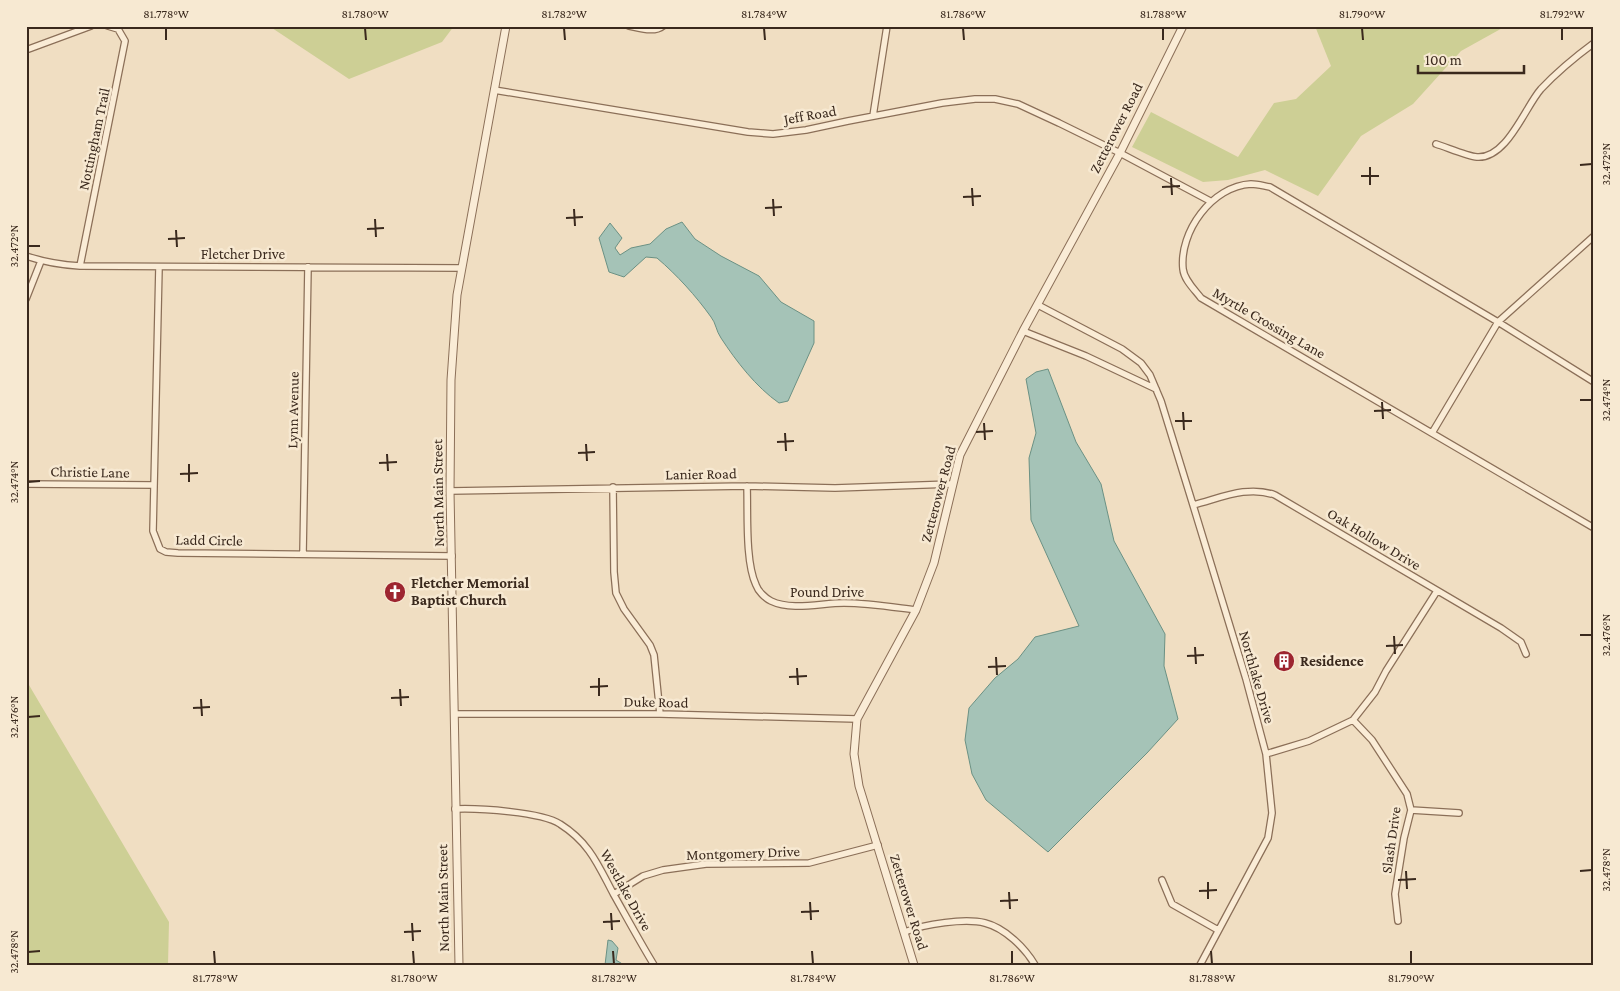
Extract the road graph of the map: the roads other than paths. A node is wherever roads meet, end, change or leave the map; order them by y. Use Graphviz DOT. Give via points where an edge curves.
graph roads {
  1 [pos="91,26"];
  2 [pos="108,26"];
  3 [pos="506,26"];
  4 [pos="629,26"];
  5 [pos="664,26"];
  6 [pos="887,26"];
  7 [pos="1183,26"];
  8 [pos="1594,43"];
  9 [pos="26,50"];
  10 [pos="494,90"];
  11 [pos="873,116"];
  12 [pos="1436,144"];
  13 [pos="1120,153"];
  14 [pos="1210,201"];
  15 [pos="1594,236"];
  16 [pos="26,256"];
  17 [pos="41,261"];
  18 [pos="80,266"];
  19 [pos="159,267"];
  20 [pos="308,267"];
  21 [pos="461,268"];
  22 [pos="26,300"];
  23 [pos="1038,305"];
  24 [pos="1498,322"];
  25 [pos="1023,331"];
  26 [pos="1594,382"];
  27 [pos="1156,389"];
  28 [pos="1432,433"];
  29 [pos="26,484"];
  30 [pos="952,484"];
  31 [pos="153,485"];
  32 [pos="747,486"];
  33 [pos="613,487"];
  34 [pos="450,491"];
  35 [pos="1194,505"];
  36 [pos="1594,528"];
  37 [pos="303,554"];
  38 [pos="452,556"];
  39 [pos="1437,591"];
  40 [pos="916,610"];
  41 [pos="1526,654"];
  42 [pos="454,714"];
  43 [pos="660,714"];
  44 [pos="858,719"];
  45 [pos="1354,720"];
  46 [pos="1266,754"];
  47 [pos="455,809"];
  48 [pos="1411,810"];
  49 [pos="1459,813"];
  50 [pos="878,845"];
  51 [pos="1162,880"];
  52 [pos="614,894"];
  53 [pos="1398,921"];
  54 [pos="1218,930"];
  55 [pos="905,932"];
  56 [pos="459,965"];
  57 [pos="654,965"];
  58 [pos="914,965"];
  59 [pos="1035,965"];
  60 [pos="1200,965"];
  1 -- 9 [label="street"];
  2 -- 18 [label="street, Nottingham Trail" via="118,29 125,41"];
  3 -- 10 [label="street, North Main Street"];
  4 -- 5 [label="street" via="650,30"];
  6 -- 11 [label="street"];
  7 -- 13 [label="street, Zetterower Road"];
  8 -- 12 [label="street" via="1540,90 1514,133 1493,152 1477,157"];
  10 -- 11 [label="street, Jeff Road" via="773,134"];
  10 -- 21 [label="street, North Main Street"];
  11 -- 13 [label="street, Jeff Road" via="942,103 995,99 1018,104"];
  13 -- 14 [label="street, Jeff Road"];
  13 -- 23 [label="street, Zetterower Road"];
  14 -- 24 [label="street, Myrtle Crossing Lane" via="1231,188 1252,184 1270,188"];
  14 -- 28 [label="street, Myrtle Crossing Lane" via="1188,233 1184,249 1183,271 1201,298"];
  15 -- 24 [label="street"];
  16 -- 17 [label="street, Fletcher Drive"];
  17 -- 18 [label="street, Fletcher Drive"];
  17 -- 22 [label="street"];
  18 -- 19 [label="street, Fletcher Drive"];
  19 -- 20 [label="street, Fletcher Drive"];
  19 -- 31 [label="street, Ladd Circle"];
  20 -- 21 [label="street, Fletcher Drive"];
  20 -- 37 [label="street, Lynn Avenue"];
  21 -- 34 [label="street, North Main Street" via="452,362"];
  23 -- 25 [label="street, Zetterower Road"];
  23 -- 27 [label="street, Northlake Drive" via="1122,349 1141,364"];
  24 -- 26 [label="street, Myrtle Crossing Lane"];
  24 -- 28 [label="street"];
  25 -- 27 [label="street"];
  25 -- 30 [label="street, Zetterower Road" via="960,455"];
  27 -- 35 [label="street, Northlake Drive"];
  28 -- 36 [label="street, Myrtle Crossing Lane"];
  29 -- 31 [label="street, Christie Lane"];
  30 -- 32 [label="street, Lanier Road" via="836,488"];
  30 -- 40 [label="street, Zetterower Road" via="934,563"];
  31 -- 37 [label="street, Ladd Circle" via="153,531 160,550"];
  32 -- 33 [label="street, Lanier Road"];
  32 -- 40 [label="street, Pound Drive" via="750,566 762,595 791,606 844,603"];
  33 -- 34 [label="street, Lanier Road"];
  33 -- 43 [label="street" via="616,593 654,654"];
  34 -- 38 [label="street, North Main Street"];
  35 -- 39 [label="street, Oak Hollow Drive" via="1243,492 1265,492 1286,501"];
  35 -- 46 [label="street, Northlake Drive"];
  37 -- 38 [label="street, Ladd Circle"];
  38 -- 42 [label="street, North Main Street"];
  39 -- 41 [label="street, Oak Hollow Drive" via="1521,642"];
  39 -- 45 [label="street" via="1375,692"];
  40 -- 44 [label="street, Zetterower Road"];
  42 -- 43 [label="street, Duke Road"];
  42 -- 47 [label="street, North Main Street"];
  43 -- 44 [label="street, Duke Road"];
  44 -- 50 [label="street, Zetterower Road" via="854,749 856,775"];
  45 -- 46 [label="street" via="1309,741"];
  45 -- 48 [label="street, Slash Drive" via="1397,776"];
  46 -- 54 [label="street, Northlake Drive" via="1272,813 1268,838"];
  47 -- 52 [label="street, Westlake Drive" via="539,816 559,823 591,852"];
  47 -- 56 [label="street, North Main Street"];
  48 -- 49 [label="street"];
  48 -- 53 [label="street, Slash Drive" via="1395,894"];
  50 -- 52 [label="street, Montgomery Drive" via="809,863 706,864 664,870 643,876"];
  50 -- 55 [label="street, Zetterower Road"];
  51 -- 54 [label="street" via="1172,904"];
  52 -- 57 [label="street, Westlake Drive"];
  54 -- 60 [label="street, Northlake Drive"];
  55 -- 58 [label="street, Zetterower Road"];
  55 -- 59 [label="street" via="918,926 985,922 1009,936"];
}
